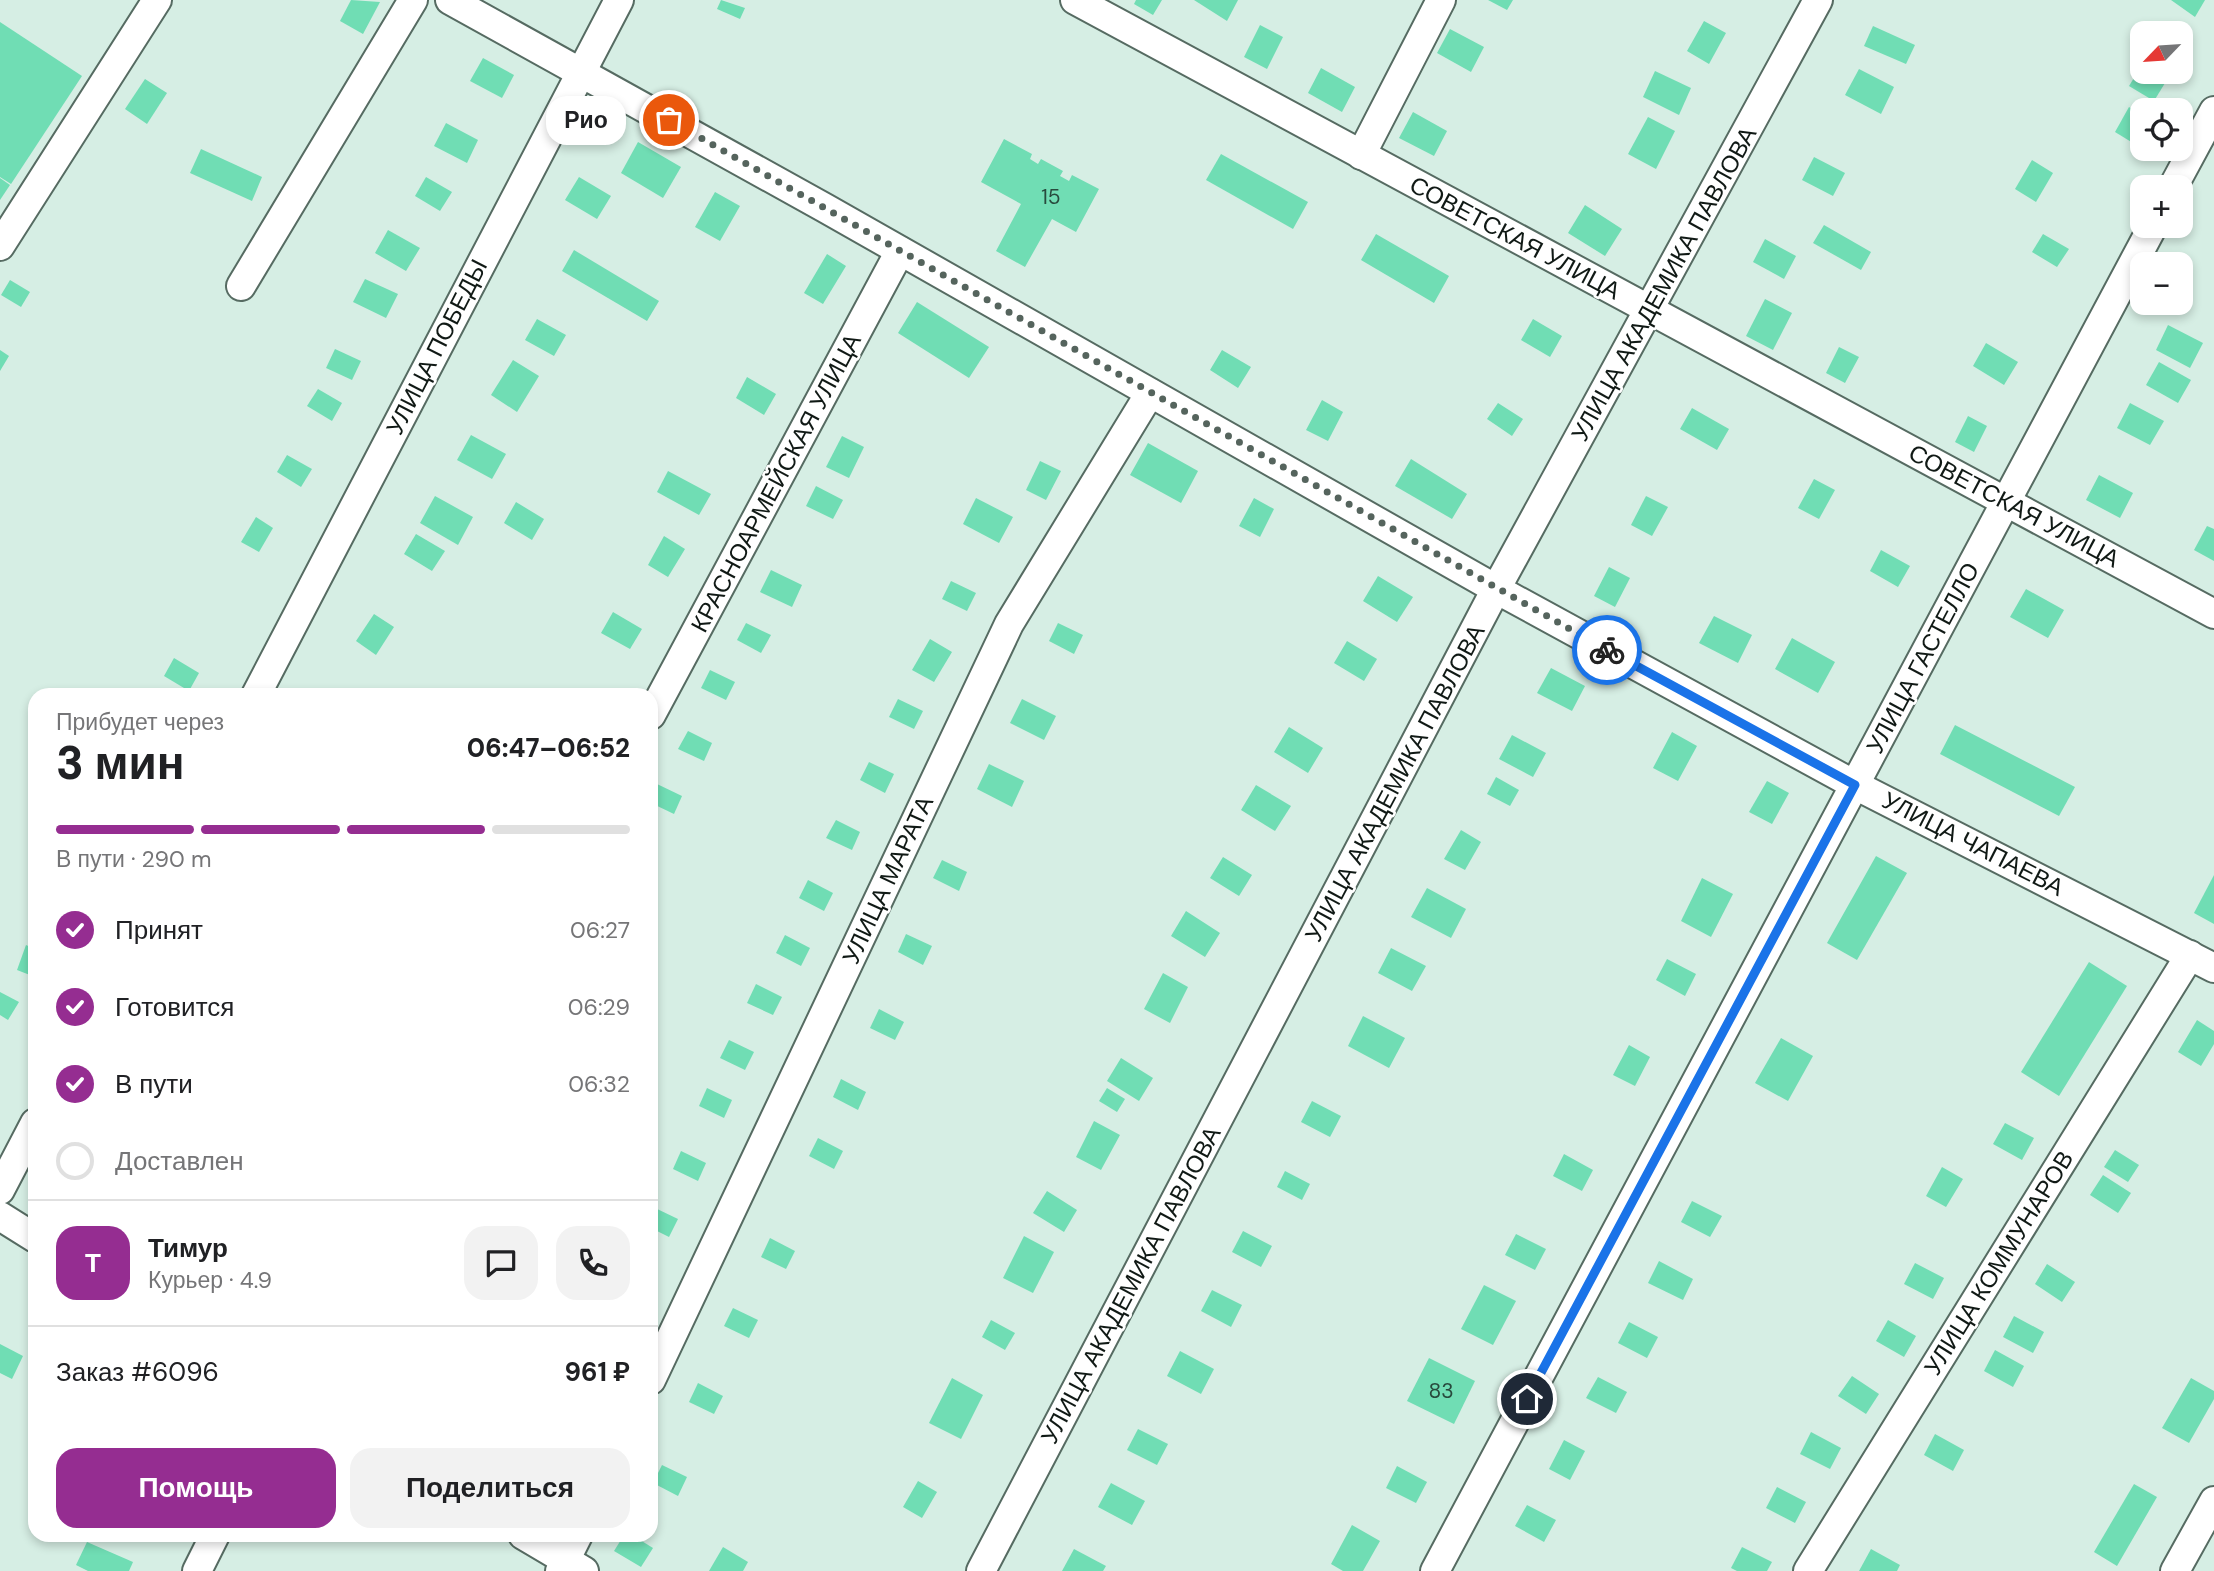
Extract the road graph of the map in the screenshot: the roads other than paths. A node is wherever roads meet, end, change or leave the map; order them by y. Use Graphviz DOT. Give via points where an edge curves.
graph roads {
  1 [pos="157,0"];
  2 [pos="414,0"];
  3 [pos="450,0"];
  4 [pos="619,0"];
  5 [pos="1075,0"];
  6 [pos="1441,0"];
  7 [pos="1818,0"];
  8 [pos="580,70"];
  9 [pos="2214,111"];
  10 [pos="1361,155"];
  11 [pos="2179,175"];
  12 [pos="2147,238"];
  13 [pos="0,246"];
  14 [pos="900,251"];
  15 [pos="241,286"];
  16 [pos="1651,311"];
  17 [pos="1150,393"];
  18 [pos="2006,502"];
  19 [pos="1496,589"];
  20 [pos="2214,614"];
  21 [pos="261,688"];
  22 [pos="658,702"];
  23 [pos="1855,785"];
  24 [pos="2202,962"];
  25 [pos="28,1136"];
  26 [pos="0,1190"];
  27 [pos="0,1216"];
  28 [pos="28,1234"];
  29 [pos="658,1365"];
  30 [pos="2214,1501"];
  31 [pos="212,1542"];
  32 [pos="533,1542"];
  33 [pos="576,1542"];
  34 [pos="570,1567"];
  35 [pos="197,1571"];
  36 [pos="981,1571"];
  37 [pos="1435,1571"];
  38 [pos="1808,1571"];
  39 [pos="2175,1571"];
  1 -- 13 [label="street"];
  2 -- 15 [label="street"];
  3 -- 8 [label="street, УЛИЦА ЧАПАЕВА"];
  4 -- 8 [label="street, УЛИЦА ПОБЕДЫ"];
  5 -- 10 [label="street, СОВЕТСКАЯ УЛИЦА"];
  6 -- 10 [label="street"];
  7 -- 16 [label="street, УЛИЦА АКАДЕМИКА ПАВЛОВА"];
  8 -- 14 [label="street, УЛИЦА ЧАПАЕВА"];
  8 -- 21 [label="street, УЛИЦА ПОБЕДЫ"];
  9 -- 11 [label="street"];
  10 -- 16 [label="street, СОВЕТСКАЯ УЛИЦА"];
  12 -- 18 [label="street, УЛИЦА ГАСТЕЛЛО"];
  14 -- 17 [label="street, УЛИЦА ЧАПАЕВА"];
  14 -- 22 [label="street, КРАСНОАРМЕЙСКАЯ УЛИЦА"];
  16 -- 18 [label="street, СОВЕТСКАЯ УЛИЦА"];
  16 -- 19 [label="street, УЛИЦА АКАДЕМИКА ПАВЛОВА"];
  17 -- 19 [label="street, УЛИЦА ЧАПАЕВА"];
  17 -- 29 [label="street, УЛИЦА МАРАТА" via="1009,624"];
  18 -- 20 [label="street, СОВЕТСКАЯ УЛИЦА"];
  18 -- 23 [label="street, УЛИЦА ГАСТЕЛЛО"];
  19 -- 23 [label="street, УЛИЦА ЧАПАЕВА"];
  19 -- 36 [label="street, УЛИЦА АКАДЕМИКА ПАВЛОВА"];
  23 -- 24 [label="street, УЛИЦА ЧАПАЕВА"];
  23 -- 37 [label="street, УЛИЦА ГАСТЕЛЛО"];
  24 -- 38 [label="street, УЛИЦА КОММУНАРОВ"];
  25 -- 26 [label="street"];
  27 -- 28 [label="street"];
  30 -- 39 [label="street"];
  31 -- 35 [label="street"];
  32 -- 34 [label="street"];
  33 -- 34 [label="street"];
}
